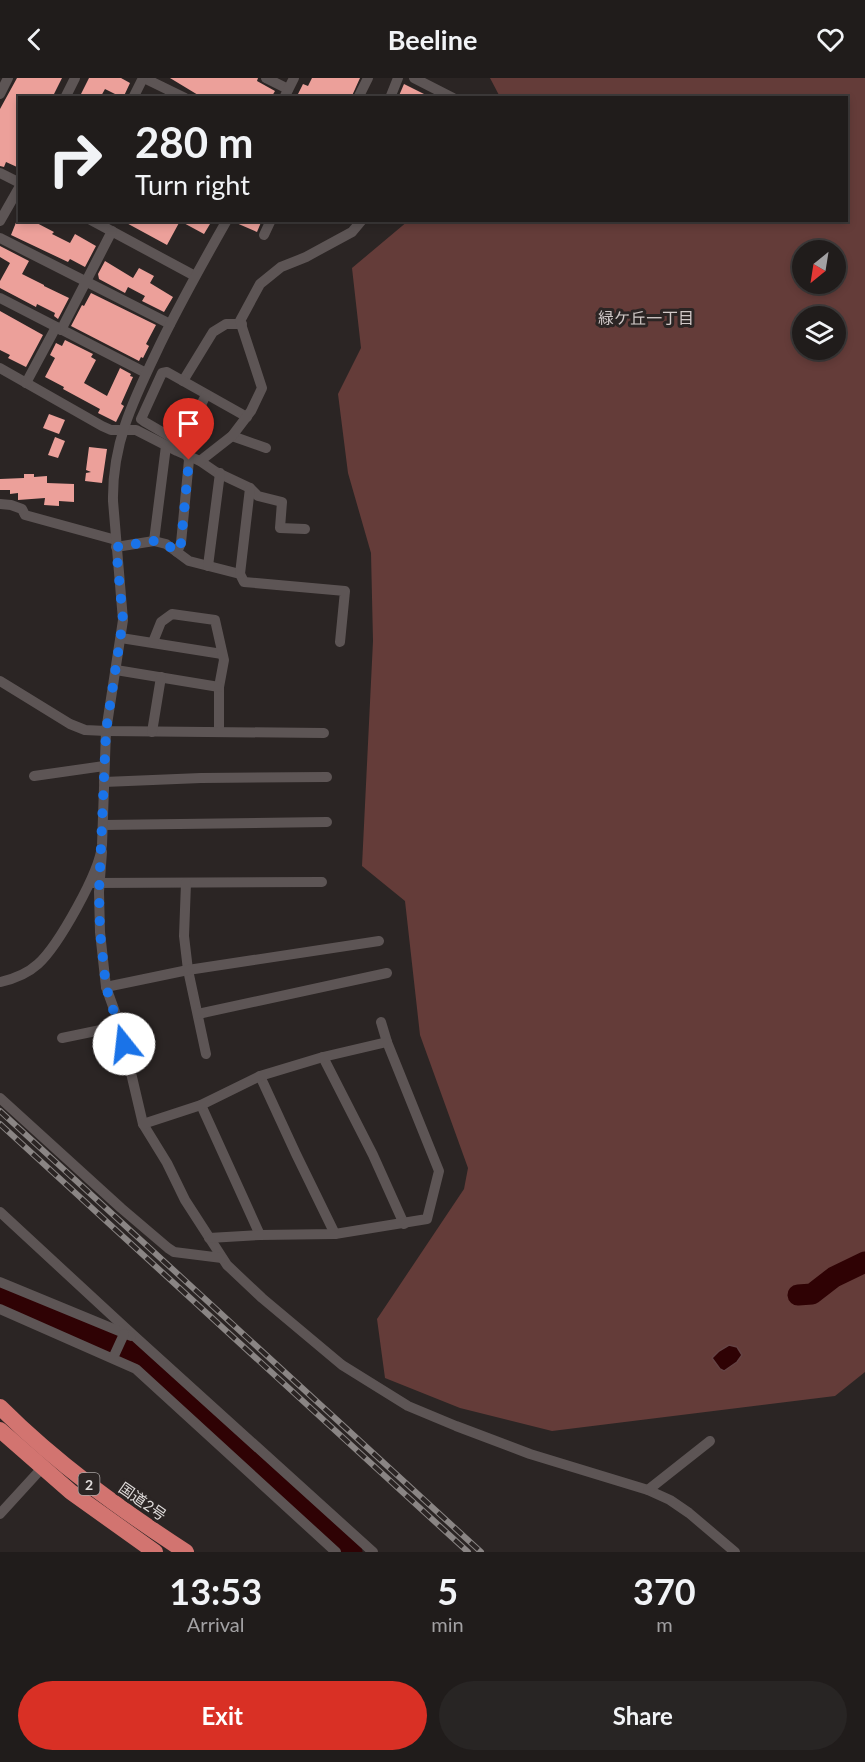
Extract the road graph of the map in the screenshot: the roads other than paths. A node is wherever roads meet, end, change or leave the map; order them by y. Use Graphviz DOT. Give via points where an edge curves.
graph roads {
  1 [pos="8,78"];
  2 [pos="75,78"];
  3 [pos="144,78"];
  4 [pos="266,78"];
  5 [pos="294,78"];
  6 [pos="368,78"];
  7 [pos="398,78"];
  8 [pos="424,85"];
  9 [pos="286,93"];
  10 [pos="0,94"];
  11 [pos="66,96"];
  12 [pos="134,96"];
  13 [pos="177,96"];
  14 [pos="359,96"];
  15 [pos="391,96"];
  16 [pos="449,96"];
  17 [pos="0,173"];
  18 [pos="18,184"];
  19 [pos="18,189"];
  20 [pos="0,221"];
  21 [pos="97,222"];
  22 [pos="226,222"];
  23 [pos="271,222"];
  24 [pos="360,222"];
  25 [pos="112,227"];
  26 [pos="264,235"];
  27 [pos="0,238"];
  28 [pos="195,276"];
  29 [pos="86,281"];
  30 [pos="0,298"];
  31 [pos="170,324"];
  32 [pos="242,324"];
  33 [pos="59,328"];
  34 [pos="0,368"];
  35 [pos="146,373"];
  36 [pos="183,381"];
  37 [pos="26,383"];
  38 [pos="206,395"];
  39 [pos="246,417"];
  40 [pos="122,431"];
  41 [pos="232,436"];
  42 [pos="166,446"];
  43 [pos="266,448"];
  44 [pos="182,450"];
  45 [pos="200,461"];
  46 [pos="220,473"];
  47 [pos="250,488"];
  48 [pos="0,504"];
  49 [pos="305,529"];
  50 [pos="154,541"];
  51 [pos="116,543"];
  52 [pos="177,552"];
  53 [pos="208,566"];
  54 [pos="240,574"];
  55 [pos="121,638"];
  56 [pos="153,642"];
  57 [pos="339,642"];
  58 [pos="222,654"];
  59 [pos="116,670"];
  60 [pos="161,677"];
  61 [pos="0,681"];
  62 [pos="219,687"];
  63 [pos="106,731"];
  64 [pos="152,732"];
  65 [pos="219,732"];
  66 [pos="324,732"];
  67 [pos="104,766"];
  68 [pos="34,776"];
  69 [pos="327,777"];
  70 [pos="104,782"];
  71 [pos="327,822"];
  72 [pos="103,825"];
  73 [pos="322,882"];
  74 [pos="94,883"];
  75 [pos="186,883"];
  76 [pos="379,941"];
  77 [pos="188,970"];
  78 [pos="387,973"];
  79 [pos="0,982"];
  80 [pos="106,987"];
  81 [pos="198,1014"];
  82 [pos="381,1022"];
  83 [pos="120,1026"];
  84 [pos="62,1038"];
  85 [pos="387,1042"];
  86 [pos="206,1054"];
  87 [pos="323,1057"];
  88 [pos="260,1076"];
  89 [pos="0,1098"];
  90 [pos="201,1105"];
  91 [pos="143,1124"];
  92 [pos="0,1212"];
  93 [pos="404,1224"];
  94 [pos="335,1234"];
  95 [pos="260,1235"];
  96 [pos="209,1238"];
  97 [pos="222,1258"];
  98 [pos="0,1282"];
  99 [pos="0,1309"];
  100 [pos="124,1334"];
  101 [pos="137,1338"];
  102 [pos="113,1358"];
  103 [pos="0,1407"];
  104 [pos="0,1430"];
  105 [pos="710,1441"];
  106 [pos="42,1468"];
  107 [pos="648,1490"];
  108 [pos="0,1515"];
  109 [pos="155,1552"];
  110 [pos="186,1552"];
  111 [pos="335,1552"];
  112 [pos="373,1552"];
  113 [pos="735,1552"];
  1 -- 10 [label="street"];
  2 -- 11 [label="street"];
  3 -- 12 [label="street"];
  3 -- 13 [label="street"];
  4 -- 9 [label="street"];
  5 -- 9 [label="street"];
  6 -- 14 [label="street"];
  7 -- 15 [label="street"];
  8 -- 16 [label="street"];
  17 -- 18 [label="street"];
  19 -- 20 [label="street"];
  21 -- 25 [label="street"];
  22 -- 28 [label="street"];
  23 -- 26 [label="street"];
  24 -- 32 [label="street" via="352,232 281,267 260,284 242,315"];
  25 -- 28 [label="street"];
  25 -- 29 [label="street"];
  27 -- 29 [label="street"];
  28 -- 31 [label="street"];
  29 -- 31 [label="street"];
  29 -- 33 [label="street"];
  30 -- 33 [label="street"];
  31 -- 35 [label="street"];
  32 -- 36 [label="street" via="226,324 213,332"];
  32 -- 39 [label="street" via="262,388"];
  33 -- 35 [label="street"];
  33 -- 37 [label="street"];
  34 -- 37 [label="street"];
  35 -- 40 [label="street"];
  36 -- 38 [label="street"];
  36 -- 44 [label="street" via="162,373 141,418"];
  37 -- 40 [label="street" via="102,426"];
  38 -- 39 [label="street"];
  38 -- 44 [label="street"];
  39 -- 41 [label="street"];
  40 -- 42 [label="street" via="136,430"];
  40 -- 51 [label="street" via="113,483"];
  41 -- 43 [label="street"];
  41 -- 45 [label="street"];
  42 -- 44 [label="street"];
  42 -- 50 [label="street"];
  44 -- 45 [label="street"];
  44 -- 52 [label="street" via="189,460"];
  45 -- 46 [label="street"];
  46 -- 47 [label="street"];
  46 -- 53 [label="street"];
  47 -- 49 [label="street" via="258,496 282,502 280,528"];
  47 -- 54 [label="street"];
  48 -- 51 [label="street"];
  50 -- 51 [label="street"];
  50 -- 52 [label="street"];
  51 -- 55 [label="street"];
  52 -- 53 [label="street" via="189,561"];
  53 -- 54 [label="street"];
  54 -- 57 [label="street" via="244,582 345,591"];
  55 -- 56 [label="street"];
  55 -- 59 [label="street"];
  56 -- 58 [label="street"];
  56 -- 58 [label="street" via="161,622 172,614 215,620"];
  58 -- 62 [label="street"];
  59 -- 60 [label="street"];
  59 -- 63 [label="street"];
  60 -- 62 [label="street"];
  60 -- 64 [label="street"];
  61 -- 63 [label="street" via="70,724 85,730"];
  62 -- 65 [label="street"];
  63 -- 64 [label="street"];
  63 -- 67 [label="street"];
  64 -- 65 [label="street"];
  65 -- 66 [label="street"];
  67 -- 68 [label="street"];
  67 -- 70 [label="street"];
  69 -- 70 [label="street"];
  70 -- 72 [label="street"];
  71 -- 72 [label="street"];
  72 -- 74 [label="street" via="102,852"];
  73 -- 75 [label="street"];
  74 -- 75 [label="street"];
  74 -- 79 [label="street" via="40,963 20,976"];
  74 -- 80 [label="street"];
  75 -- 77 [label="street" via="184,936"];
  76 -- 77 [label="street"];
  77 -- 80 [label="street"];
  77 -- 81 [label="street"];
  78 -- 81 [label="street"];
  80 -- 83 [label="street"];
  81 -- 86 [label="street"];
  82 -- 85 [label="street"];
  83 -- 84 [label="street"];
  83 -- 91 [label="street"];
  85 -- 87 [label="street"];
  85 -- 93 [label="street" via="439,1171 427,1219"];
  87 -- 88 [label="street"];
  87 -- 93 [label="street"];
  88 -- 90 [label="street"];
  88 -- 94 [label="street"];
  89 -- 97 [label="street" via="168,1248"];
  90 -- 91 [label="street"];
  90 -- 95 [label="street"];
  91 -- 96 [label="street"];
  92 -- 101 [label="street"];
  93 -- 94 [label="street"];
  94 -- 95 [label="street"];
  95 -- 96 [label="street"];
  96 -- 97 [label="street"];
  97 -- 107 [label="street" via="247,1285 342,1365 408,1406 530,1454"];
  98 -- 100 [label="street"];
  99 -- 102 [label="street"];
  100 -- 101 [label="street"];
  100 -- 102 [label="street"];
  101 -- 112 [label="street"];
  102 -- 111 [label="street" via="136,1369"];
  103 -- 110 [label="highway, 国道2号 / 2" via="105,1497"];
  104 -- 106 [label="highway, 2"];
  105 -- 107 [label="street"];
  106 -- 108 [label="street"];
  106 -- 109 [label="highway, 2"];
  107 -- 113 [label="street" via="689,1513"];
}
